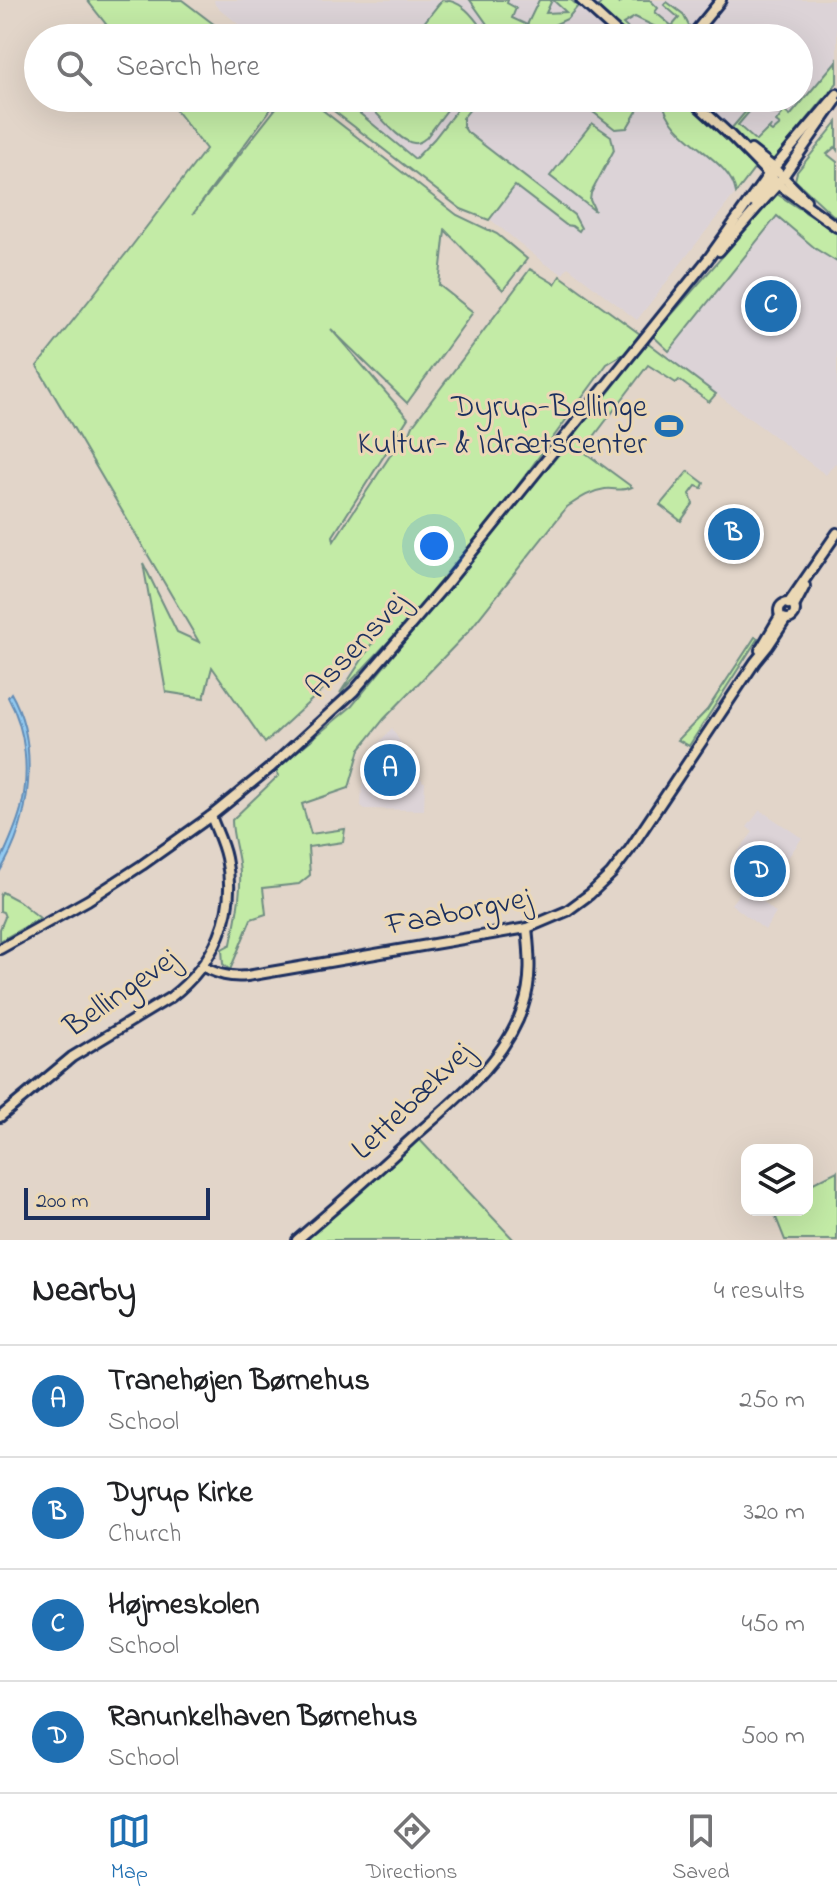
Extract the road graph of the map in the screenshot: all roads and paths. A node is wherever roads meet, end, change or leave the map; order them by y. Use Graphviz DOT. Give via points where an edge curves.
graph roads {
  1 [pos="581,0"];
  2 [pos="721,0"];
  3 [pos="608,24"];
  4 [pos="701,24"];
  5 [pos="834,99"];
  6 [pos="705,112"];
  7 [pos="776,176"];
  8 [pos="837,227"];
  9 [pos="711,257"];
  10 [pos="837,533"];
  11 [pos="214,814"];
  12 [pos="527,928"];
  13 [pos="0,949"];
  14 [pos="205,964"];
  15 [pos="0,1117"];
  16 [pos="297,1240"];
  1 -- 3 [label="street"];
  2 -- 4 [label="street"];
  5 -- 7 [label="street"];
  6 -- 7 [label="street"];
  7 -- 8 [label="street"];
  7 -- 9 [label="street, Assensvej"];
  7 -- 9 [label="street, Assensvej"];
  9 -- 11 [label="street, Assensvej" via="354,691"];
  10 -- 12 [label="street, Faaborgvej" via="791,605 794,615 783,618 611,874 567,911"];
  11 -- 13 [label="street, Assensvej" via="88,900"];
  11 -- 14 [label="street, Bellingevej" via="228,869 228,901"];
  12 -- 14 [label="street, Faaborgvej" via="238,977 220,975"];
  12 -- 16 [label="street, Lettebækvej" via="528,991 492,1062"];
  14 -- 15 [label="street, Bellingevej" via="171,997 72,1057"];
}
